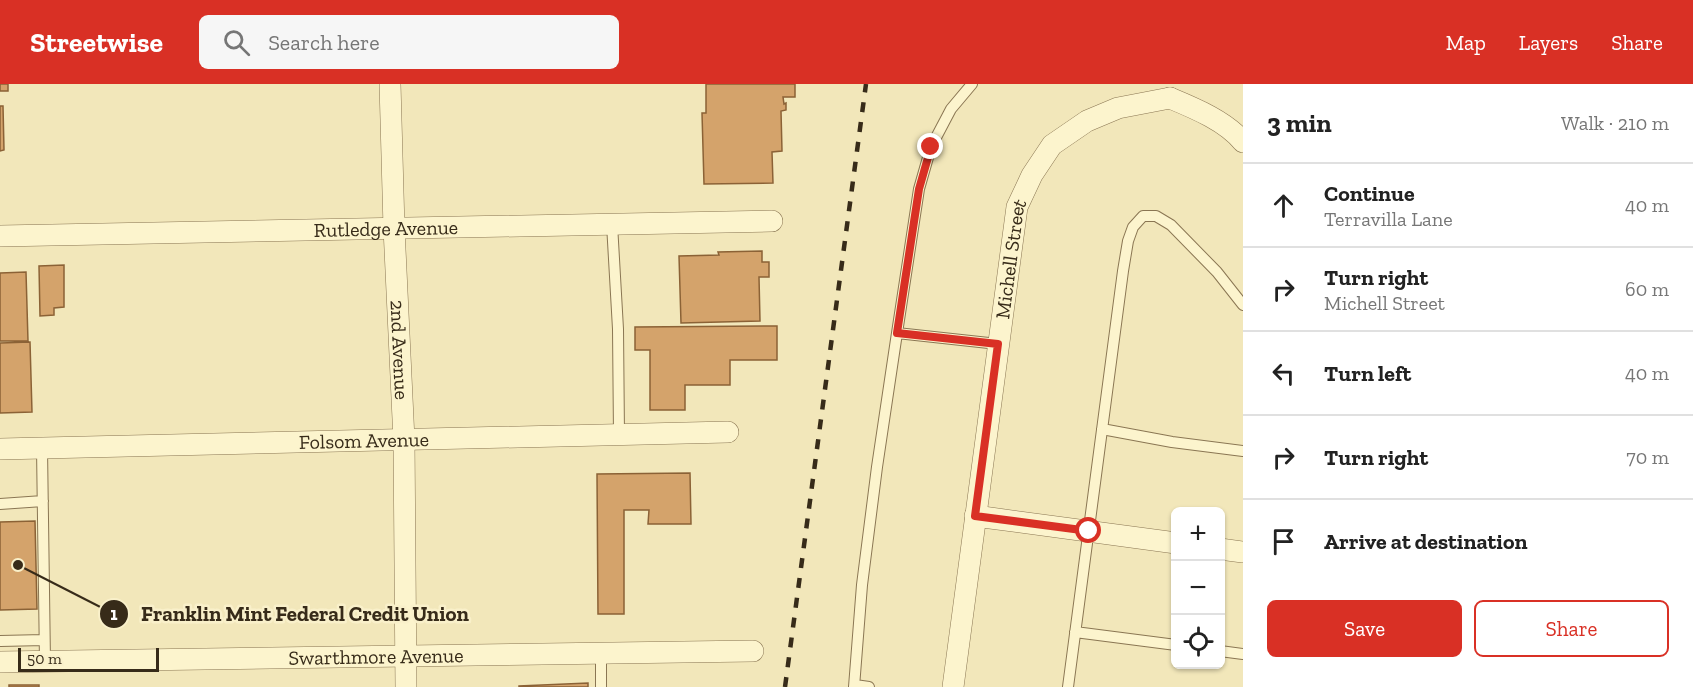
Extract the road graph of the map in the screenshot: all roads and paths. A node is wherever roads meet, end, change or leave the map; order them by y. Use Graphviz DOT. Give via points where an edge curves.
graph roads {
  1 [pos="390,84"];
  2 [pos="972,84"];
  3 [pos="1171,91"];
  4 [pos="1243,142"];
  5 [pos="772,221"];
  6 [pos="612,224"];
  7 [pos="394,228"];
  8 [pos="0,236"];
  9 [pos="1243,305"];
  10 [pos="897,333"];
  11 [pos="998,344"];
  12 [pos="1102,429"];
  13 [pos="728,432"];
  14 [pos="619,435"];
  15 [pos="404,440"];
  16 [pos="42,448"];
  17 [pos="0,449"];
  18 [pos="1243,451"];
  19 [pos="43,501"];
  20 [pos="0,504"];
  21 [pos="975,516"];
  22 [pos="1089,531"];
  23 [pos="1171,542"];
  24 [pos="1225,550"];
  25 [pos="1243,552"];
  26 [pos="1075,632"];
  27 [pos="44,640"];
  28 [pos="0,641"];
  29 [pos="1171,644"];
  30 [pos="753,651"];
  31 [pos="1225,652"];
  32 [pos="601,653"];
  33 [pos="1243,654"];
  34 [pos="405,656"];
  35 [pos="0,662"];
  36 [pos="45,662"];
  37 [pos="854,686"];
  38 [pos="406,687"];
  39 [pos="601,687"];
  40 [pos="869,687"];
  41 [pos="953,687"];
  42 [pos="1068,687"];
  1 -- 7 [label="street, 2nd Avenue"];
  2 -- 10 [label="lane" via="951,109 931,147 919,189"];
  3 -- 4 [label="street"];
  3 -- 11 [label="street, Michell Street" via="1087,121 1052,145 1032,174 1017,207"];
  5 -- 6 [label="street, Rutledge Avenue"];
  6 -- 7 [label="street, Rutledge Avenue"];
  6 -- 14 [label="lane"];
  7 -- 8 [label="street, Rutledge Avenue"];
  7 -- 15 [label="street, 2nd Avenue"];
  9 -- 12 [label="lane" via="1171,225 1156,216 1143,216 1128,241"];
  10 -- 11 [label="lane"];
  10 -- 37 [label="lane" via="864,573"];
  11 -- 21 [label="street, Michell Street"];
  12 -- 18 [label="lane"];
  12 -- 22 [label="lane"];
  13 -- 14 [label="street, Folsom Avenue"];
  14 -- 15 [label="street, Folsom Avenue"];
  15 -- 16 [label="street, Folsom Avenue"];
  15 -- 34 [label="street, 2nd Avenue"];
  16 -- 17 [label="street, Folsom Avenue"];
  16 -- 19 [label="lane"];
  19 -- 20 [label="lane"];
  19 -- 27 [label="lane"];
  21 -- 22 [label="street"];
  21 -- 41 [label="street, Michell Street"];
  22 -- 23 [label="street"];
  22 -- 26 [label="lane"];
  24 -- 25 [label="street"];
  26 -- 29 [label="lane"];
  26 -- 42 [label="lane"];
  27 -- 28 [label="lane"];
  27 -- 36 [label="lane"];
  30 -- 32 [label="street, Swarthmore Avenue"];
  31 -- 33 [label="lane"];
  32 -- 34 [label="street, Swarthmore Avenue"];
  32 -- 39 [label="lane"];
  34 -- 36 [label="street, Swarthmore Avenue"];
  34 -- 38 [label="street, 2nd Avenue"];
  35 -- 36 [label="street, Swarthmore Avenue"];
  37 -- 40 [label="lane"];
}
